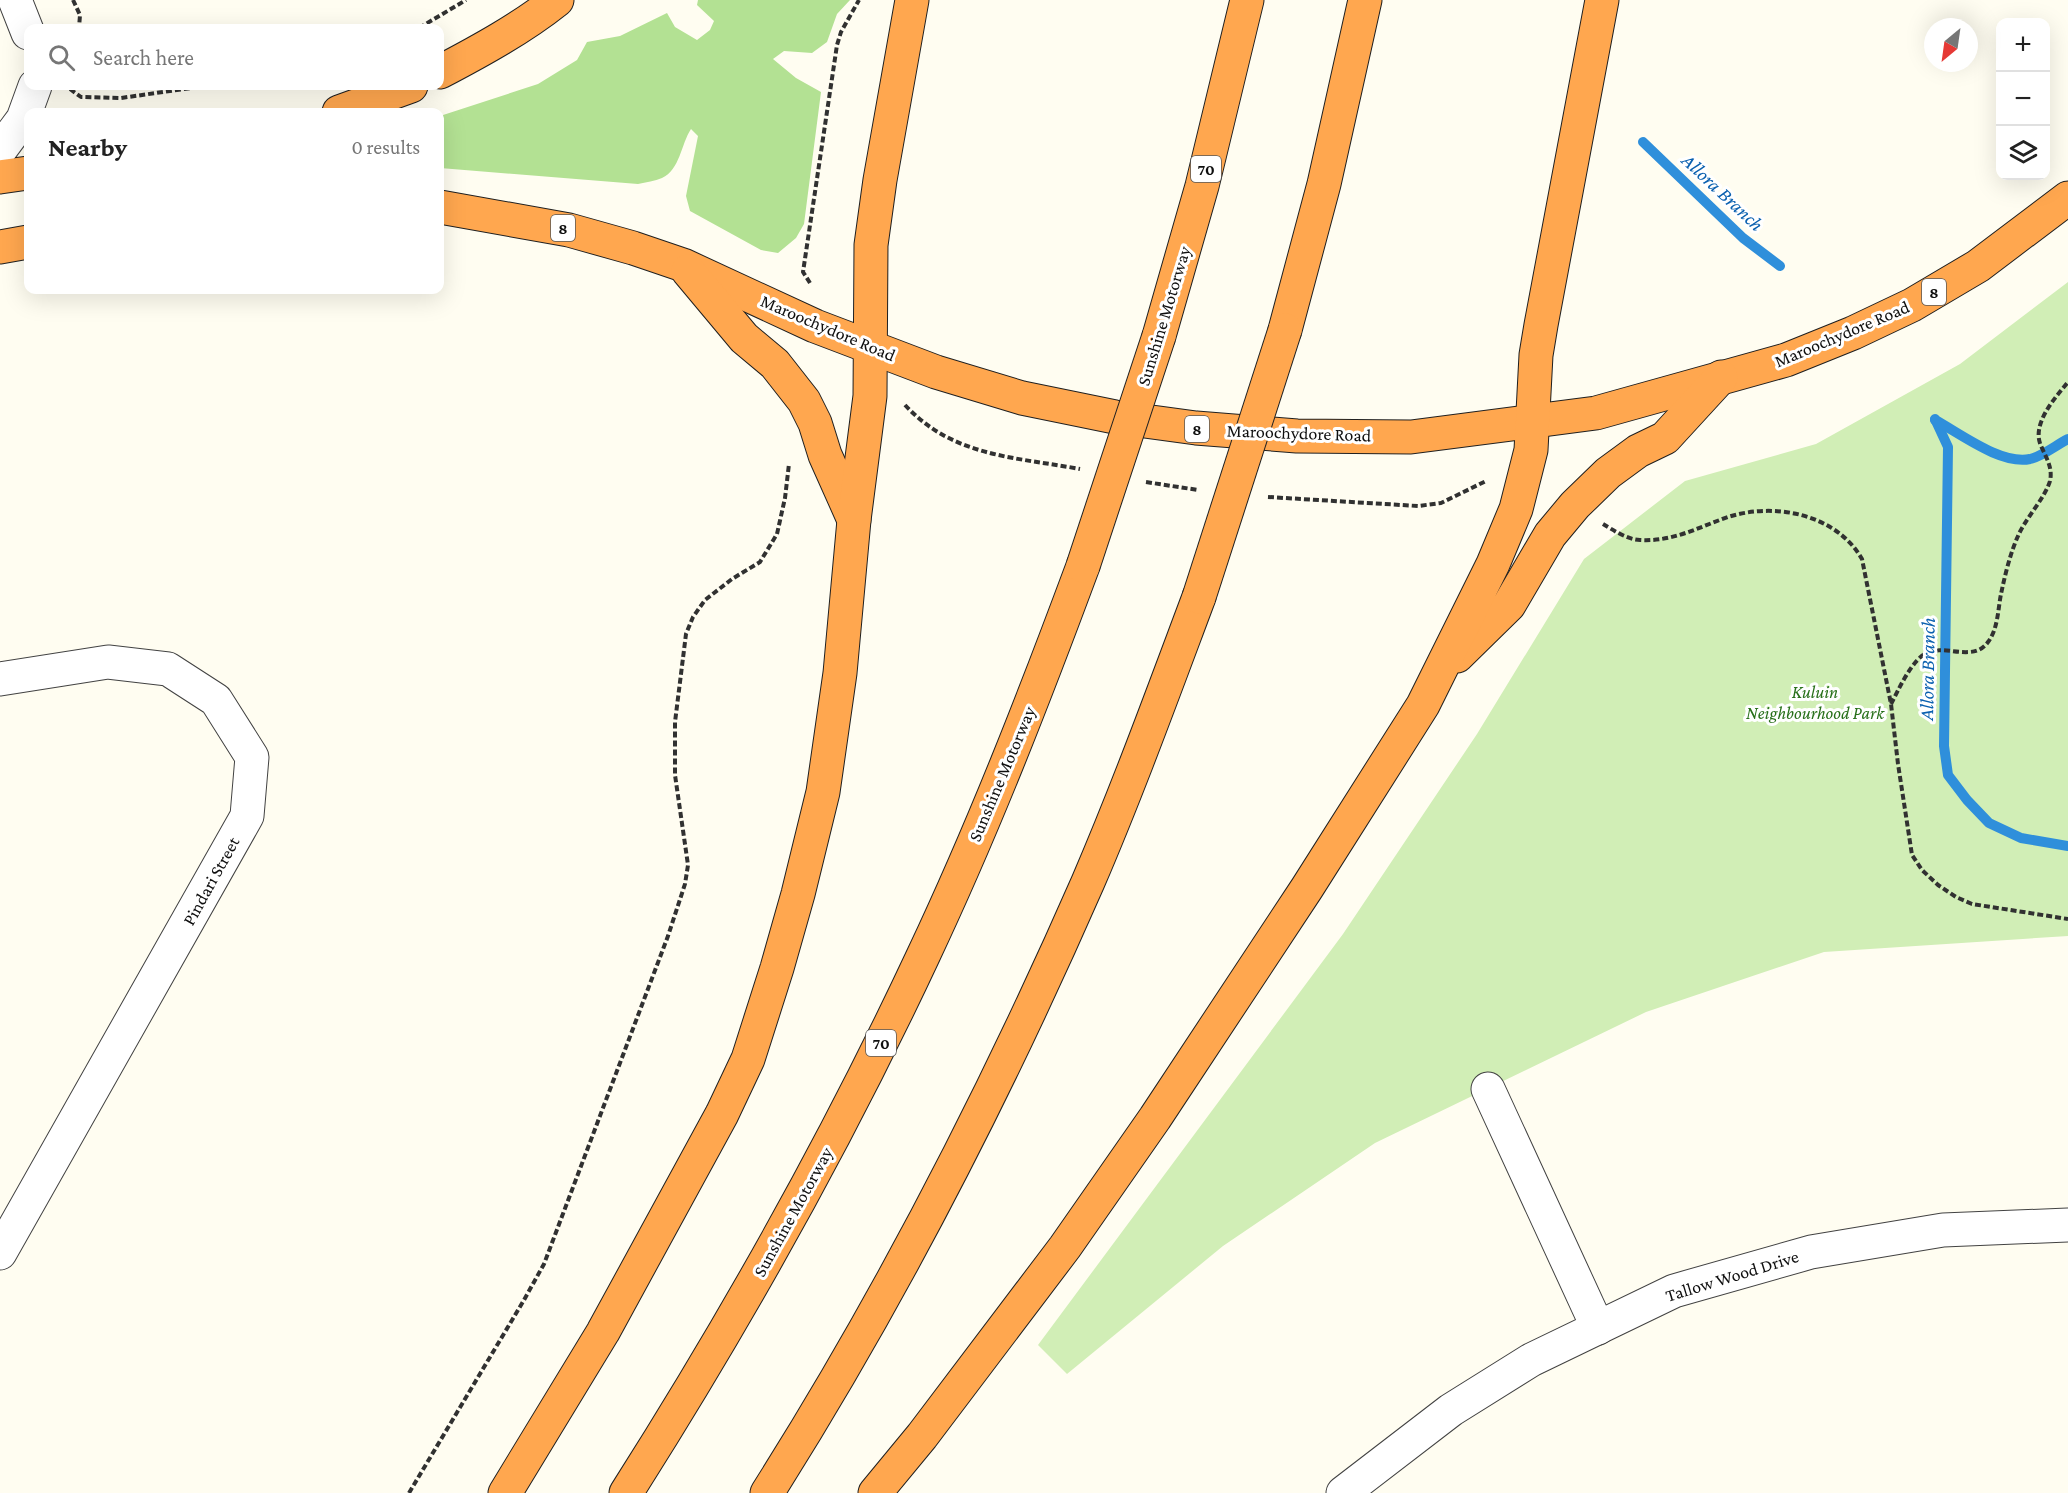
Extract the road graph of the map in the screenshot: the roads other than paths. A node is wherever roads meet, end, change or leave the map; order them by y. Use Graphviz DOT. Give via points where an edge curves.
graph roads {
  1 [pos="15,0"];
  2 [pos="557,0"];
  3 [pos="912,0"];
  4 [pos="1247,0"];
  5 [pos="1365,0"];
  6 [pos="1602,0"];
  7 [pos="24,24"];
  8 [pos="444,70"];
  9 [pos="34,90"];
  10 [pos="400,90"];
  11 [pos="27,108"];
  12 [pos="350,108"];
  13 [pos="24,117"];
  14 [pos="0,150"];
  15 [pos="24,173"];
  16 [pos="0,177"];
  17 [pos="2068,198"];
  18 [pos="444,208"];
  19 [pos="24,243"];
  20 [pos="0,247"];
  21 [pos="683,265"];
  22 [pos="870,347"];
  23 [pos="1721,377"];
  24 [pos="1534,422"];
  25 [pos="854,520"];
  26 [pos="1439,674"];
  27 [pos="0,679"];
  28 [pos="1488,1089"];
  29 [pos="2068,1225"];
  30 [pos="0,1253"];
  31 [pos="1598,1328"];
  32 [pos="505,1493"];
  33 [pos="626,1493"];
  34 [pos="767,1493"];
  35 [pos="875,1493"];
  36 [pos="1343,1493"];
  1 -- 7 [label="street"];
  2 -- 8 [label="highway"];
  3 -- 22 [label="highway" via="872,245"];
  4 -- 33 [label="highway, Sunshine Motorway / 70, bridge" via="1202,186 1160,336 1083,566 978,834 864,1079 750,1289"];
  5 -- 34 [label="highway, bridge" via="1324,184 1285,330 1199,597 1089,880 969,1135 887,1289"];
  6 -- 24 [label="highway" via="1540,325"];
  9 -- 11 [label="street"];
  10 -- 12 [label="highway"];
  13 -- 14 [label="street"];
  15 -- 16 [label="highway"];
  17 -- 23 [label="highway, Maroochydore Road / 8" via="1978,266 1912,305 1786,360"];
  18 -- 21 [label="highway, Maroochydore Road / 8" via="569,230"];
  19 -- 20 [label="highway"];
  21 -- 22 [label="highway, Maroochydore Road / 8"];
  21 -- 25 [label="highway" via="804,401"];
  22 -- 24 [label="highway, Maroochydore Road / 8" via="1022,398 1196,429 1297,436 1411,437"];
  22 -- 25 [label="highway" via="870,396"];
  23 -- 24 [label="highway, Maroochydore Road / 8" via="1596,413"];
  23 -- 26 [label="highway" via="1665,438 1638,451 1608,473 1575,505 1550,535 1509,605"];
  24 -- 26 [label="highway" via="1516,509"];
  25 -- 32 [label="highway" via="840,674 823,792 792,915 748,1059 603,1332"];
  26 -- 35 [label="highway" via="1378,778 1155,1118 1065,1247"];
  27 -- 30 [label="street, Pindari Street" via="108,662 168,669 216,700 252,757 247,816"];
  28 -- 31 [label="street"];
  29 -- 31 [label="street, Tallow Wood Drive" via="1943,1230 1812,1252 1674,1291"];
  31 -- 36 [label="street, Tallow Wood Drive" via="1531,1360 1451,1410"];
}
